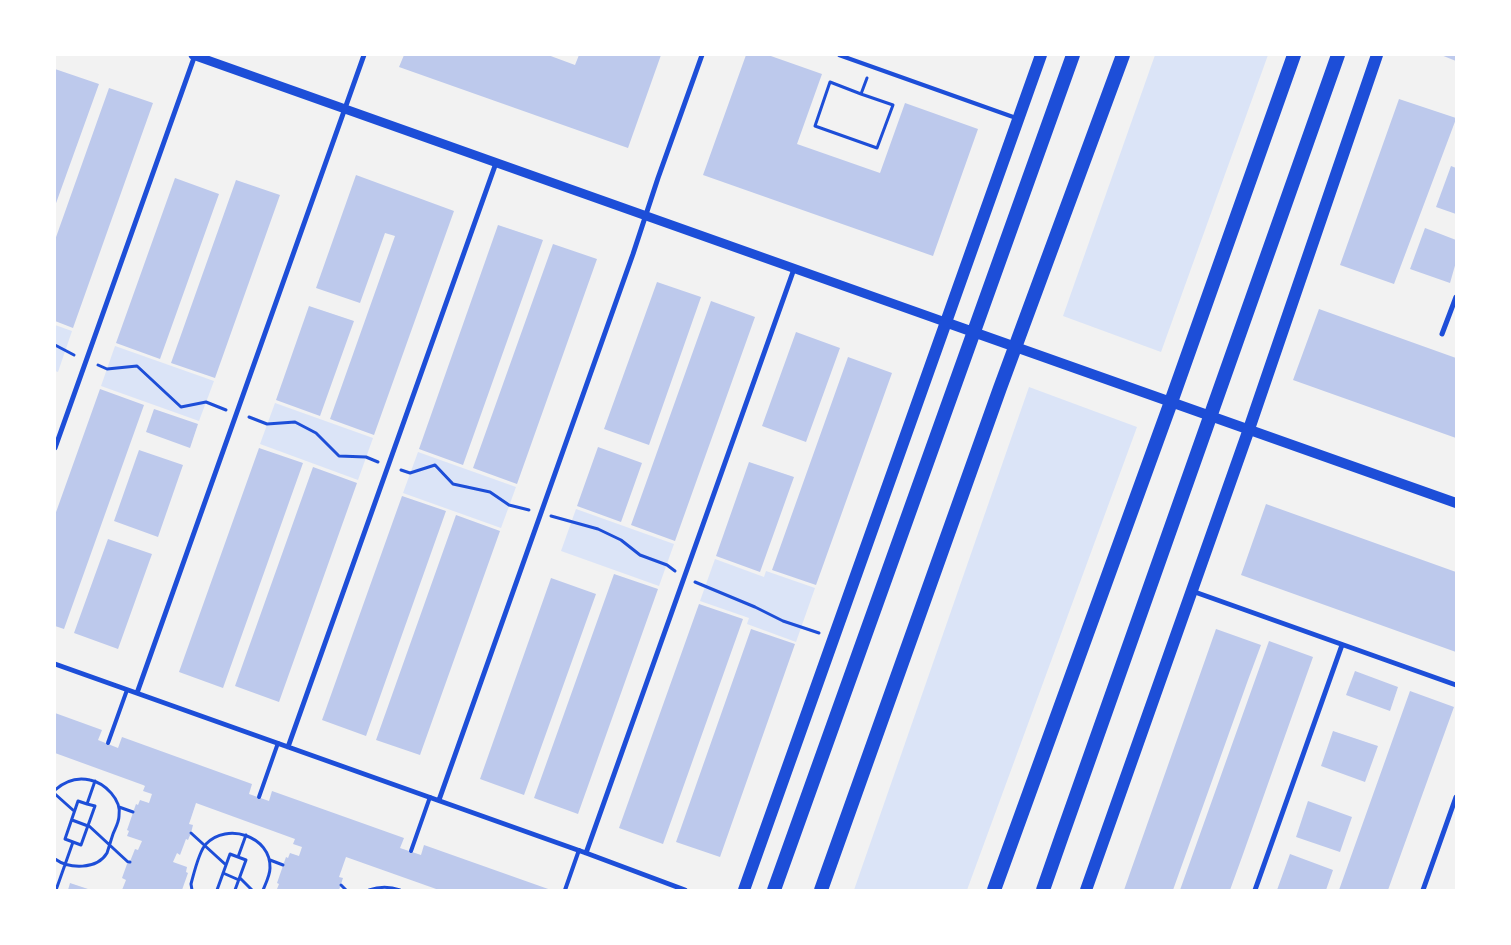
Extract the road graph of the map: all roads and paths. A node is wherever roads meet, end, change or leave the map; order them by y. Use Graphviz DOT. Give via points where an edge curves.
graph roads {
  1 [pos="194,55"];
  2 [pos="364,55"];
  3 [pos="702,55"];
  4 [pos="839,55"];
  5 [pos="1040,55"];
  6 [pos="1073,55"];
  7 [pos="1122,55"];
  8 [pos="1294,55"];
  9 [pos="1338,55"];
  10 [pos="1377,55"];
  11 [pos="871,66"];
  12 [pos="861,94"];
  13 [pos="344,109"];
  14 [pos="1018,118"];
  15 [pos="496,163"];
  16 [pos="646,216"];
  17 [pos="794,269"];
  18 [pos="1456,297"];
  19 [pos="946,322"];
  20 [pos="974,332"];
  21 [pos="1442,334"];
  22 [pos="55,345"];
  23 [pos="1016,346"];
  24 [pos="86,360"];
  25 [pos="1171,402"];
  26 [pos="237,413"];
  27 [pos="1211,416"];
  28 [pos="1249,429"];
  29 [pos="55,448"];
  30 [pos="388,465"];
  31 [pos="1456,503"];
  32 [pos="541,512"];
  33 [pos="684,577"];
  34 [pos="1192,591"];
  35 [pos="833,638"];
  36 [pos="1342,645"];
  37 [pos="55,664"];
  38 [pos="1456,685"];
  39 [pos="127,690"];
  40 [pos="137,693"];
  41 [pos="108,743"];
  42 [pos="278,743"];
  43 [pos="288,747"];
  44 [pos="95,781"];
  45 [pos="55,792"];
  46 [pos="259,797"];
  47 [pos="430,797"];
  48 [pos="1456,797"];
  49 [pos="439,800"];
  50 [pos="87,804"];
  51 [pos="118,807"];
  52 [pos="74,812"];
  53 [pos="133,812"];
  54 [pos="72,820"];
  55 [pos="88,825"];
  56 [pos="191,833"];
  57 [pos="246,835"];
  58 [pos="73,842"];
  59 [pos="109,844"];
  60 [pos="204,846"];
  61 [pos="579,850"];
  62 [pos="411,851"];
  63 [pos="586,853"];
  64 [pos="238,857"];
  65 [pos="55,859"];
  66 [pos="270,860"];
  67 [pos="130,862"];
  68 [pos="65,865"];
  69 [pos="283,865"];
  70 [pos="226,866"];
  71 [pos="223,874"];
  72 [pos="240,879"];
  73 [pos="185,882"];
  74 [pos="191,884"];
  75 [pos="341,885"];
  76 [pos="56,890"];
  77 [pos="192,890"];
  78 [pos="217,890"];
  79 [pos="235,890"];
  80 [pos="252,890"];
  81 [pos="264,890"];
  82 [pos="346,890"];
  83 [pos="369,890"];
  84 [pos="398,890"];
  85 [pos="565,890"];
  86 [pos="685,890"];
  87 [pos="744,890"];
  88 [pos="774,890"];
  89 [pos="821,890"];
  90 [pos="994,890"];
  91 [pos="1043,890"];
  92 [pos="1086,890"];
  93 [pos="1255,890"];
  94 [pos="1423,890"];
  1 -- 13 [label="street"];
  1 -- 24 [label="street"];
  2 -- 13 [label="street"];
  3 -- 16 [label="street"];
  4 -- 11 [label="lane"];
  5 -- 14 [label="main road"];
  6 -- 20 [label="highway"];
  7 -- 23 [label="highway"];
  8 -- 25 [label="highway"];
  9 -- 27 [label="highway"];
  10 -- 28 [label="main road"];
  11 -- 12 [label="path"];
  11 -- 14 [label="lane"];
  12 -- 12 [label="path" via="830,82 815,126 877,148 893,105"];
  13 -- 15 [label="street"];
  13 -- 26 [label="street"];
  14 -- 19 [label="main road"];
  15 -- 16 [label="street"];
  15 -- 30 [label="street"];
  16 -- 17 [label="street"];
  16 -- 32 [label="street"];
  17 -- 19 [label="street"];
  17 -- 33 [label="street"];
  18 -- 21 [label="street"];
  19 -- 20 [label="main road"];
  19 -- 35 [label="main road"];
  20 -- 23 [label="main road"];
  20 -- 88 [label="highway"];
  22 -- 24 [label="path"];
  23 -- 25 [label="main road"];
  23 -- 89 [label="highway"];
  24 -- 26 [label="path" via="107,368 137,366 181,407 206,402"];
  24 -- 29 [label="street"];
  25 -- 27 [label="main road"];
  25 -- 90 [label="highway"];
  26 -- 30 [label="path" via="267,424 295,422 316,433 339,456 366,457"];
  26 -- 40 [label="street"];
  27 -- 28 [label="main road"];
  27 -- 91 [label="highway"];
  28 -- 31 [label="main road"];
  28 -- 34 [label="main road"];
  30 -- 32 [label="path" via="410,473 435,465 453,484 490,492 510,505"];
  30 -- 43 [label="street"];
  32 -- 33 [label="path" via="621,540"];
  32 -- 49 [label="street"];
  33 -- 35 [label="path" via="783,621"];
  33 -- 63 [label="street"];
  34 -- 36 [label="street"];
  34 -- 92 [label="main road"];
  35 -- 87 [label="main road"];
  36 -- 38 [label="street"];
  36 -- 93 [label="street"];
  37 -- 39 [label="street"];
  39 -- 40 [label="street"];
  39 -- 41 [label="lane"];
  40 -- 42 [label="street"];
  42 -- 43 [label="street"];
  42 -- 46 [label="lane"];
  43 -- 47 [label="street"];
  44 -- 45 [label="path" via="77,779"];
  44 -- 50 [label="path"];
  44 -- 51 [label="path" via="110,791"];
  45 -- 52 [label="path"];
  47 -- 49 [label="street"];
  47 -- 62 [label="lane"];
  48 -- 94 [label="street"];
  49 -- 61 [label="street"];
  50 -- 52 [label="path" via="78,801"];
  50 -- 55 [label="path" via="95,806"];
  51 -- 53 [label="path"];
  51 -- 59 [label="path" via="120,815"];
  52 -- 54 [label="path"];
  54 -- 55 [label="path"];
  54 -- 58 [label="path" via="65,839"];
  55 -- 58 [label="path" via="81,845"];
  55 -- 59 [label="path"];
  56 -- 60 [label="path"];
  57 -- 60 [label="path" via="219,835"];
  57 -- 64 [label="path"];
  57 -- 66 [label="path" via="261,844"];
  58 -- 68 [label="path"];
  59 -- 67 [label="path"];
  59 -- 68 [label="path" via="106,854 91,864"];
  60 -- 70 [label="path"];
  60 -- 74 [label="path"];
  61 -- 63 [label="street"];
  61 -- 85 [label="lane"];
  63 -- 86 [label="street"];
  64 -- 70 [label="path" via="230,854"];
  64 -- 72 [label="path" via="246,860"];
  65 -- 68 [label="path"];
  66 -- 69 [label="path"];
  66 -- 81 [label="path" via="271,869"];
  68 -- 76 [label="path"];
  70 -- 71 [label="path"];
  71 -- 72 [label="path"];
  71 -- 78 [label="path"];
  72 -- 79 [label="path"];
  72 -- 80 [label="path"];
  73 -- 74 [label="path"];
  74 -- 77 [label="path"];
  75 -- 82 [label="path"];
  83 -- 84 [label="path" via="388,886"];
}
